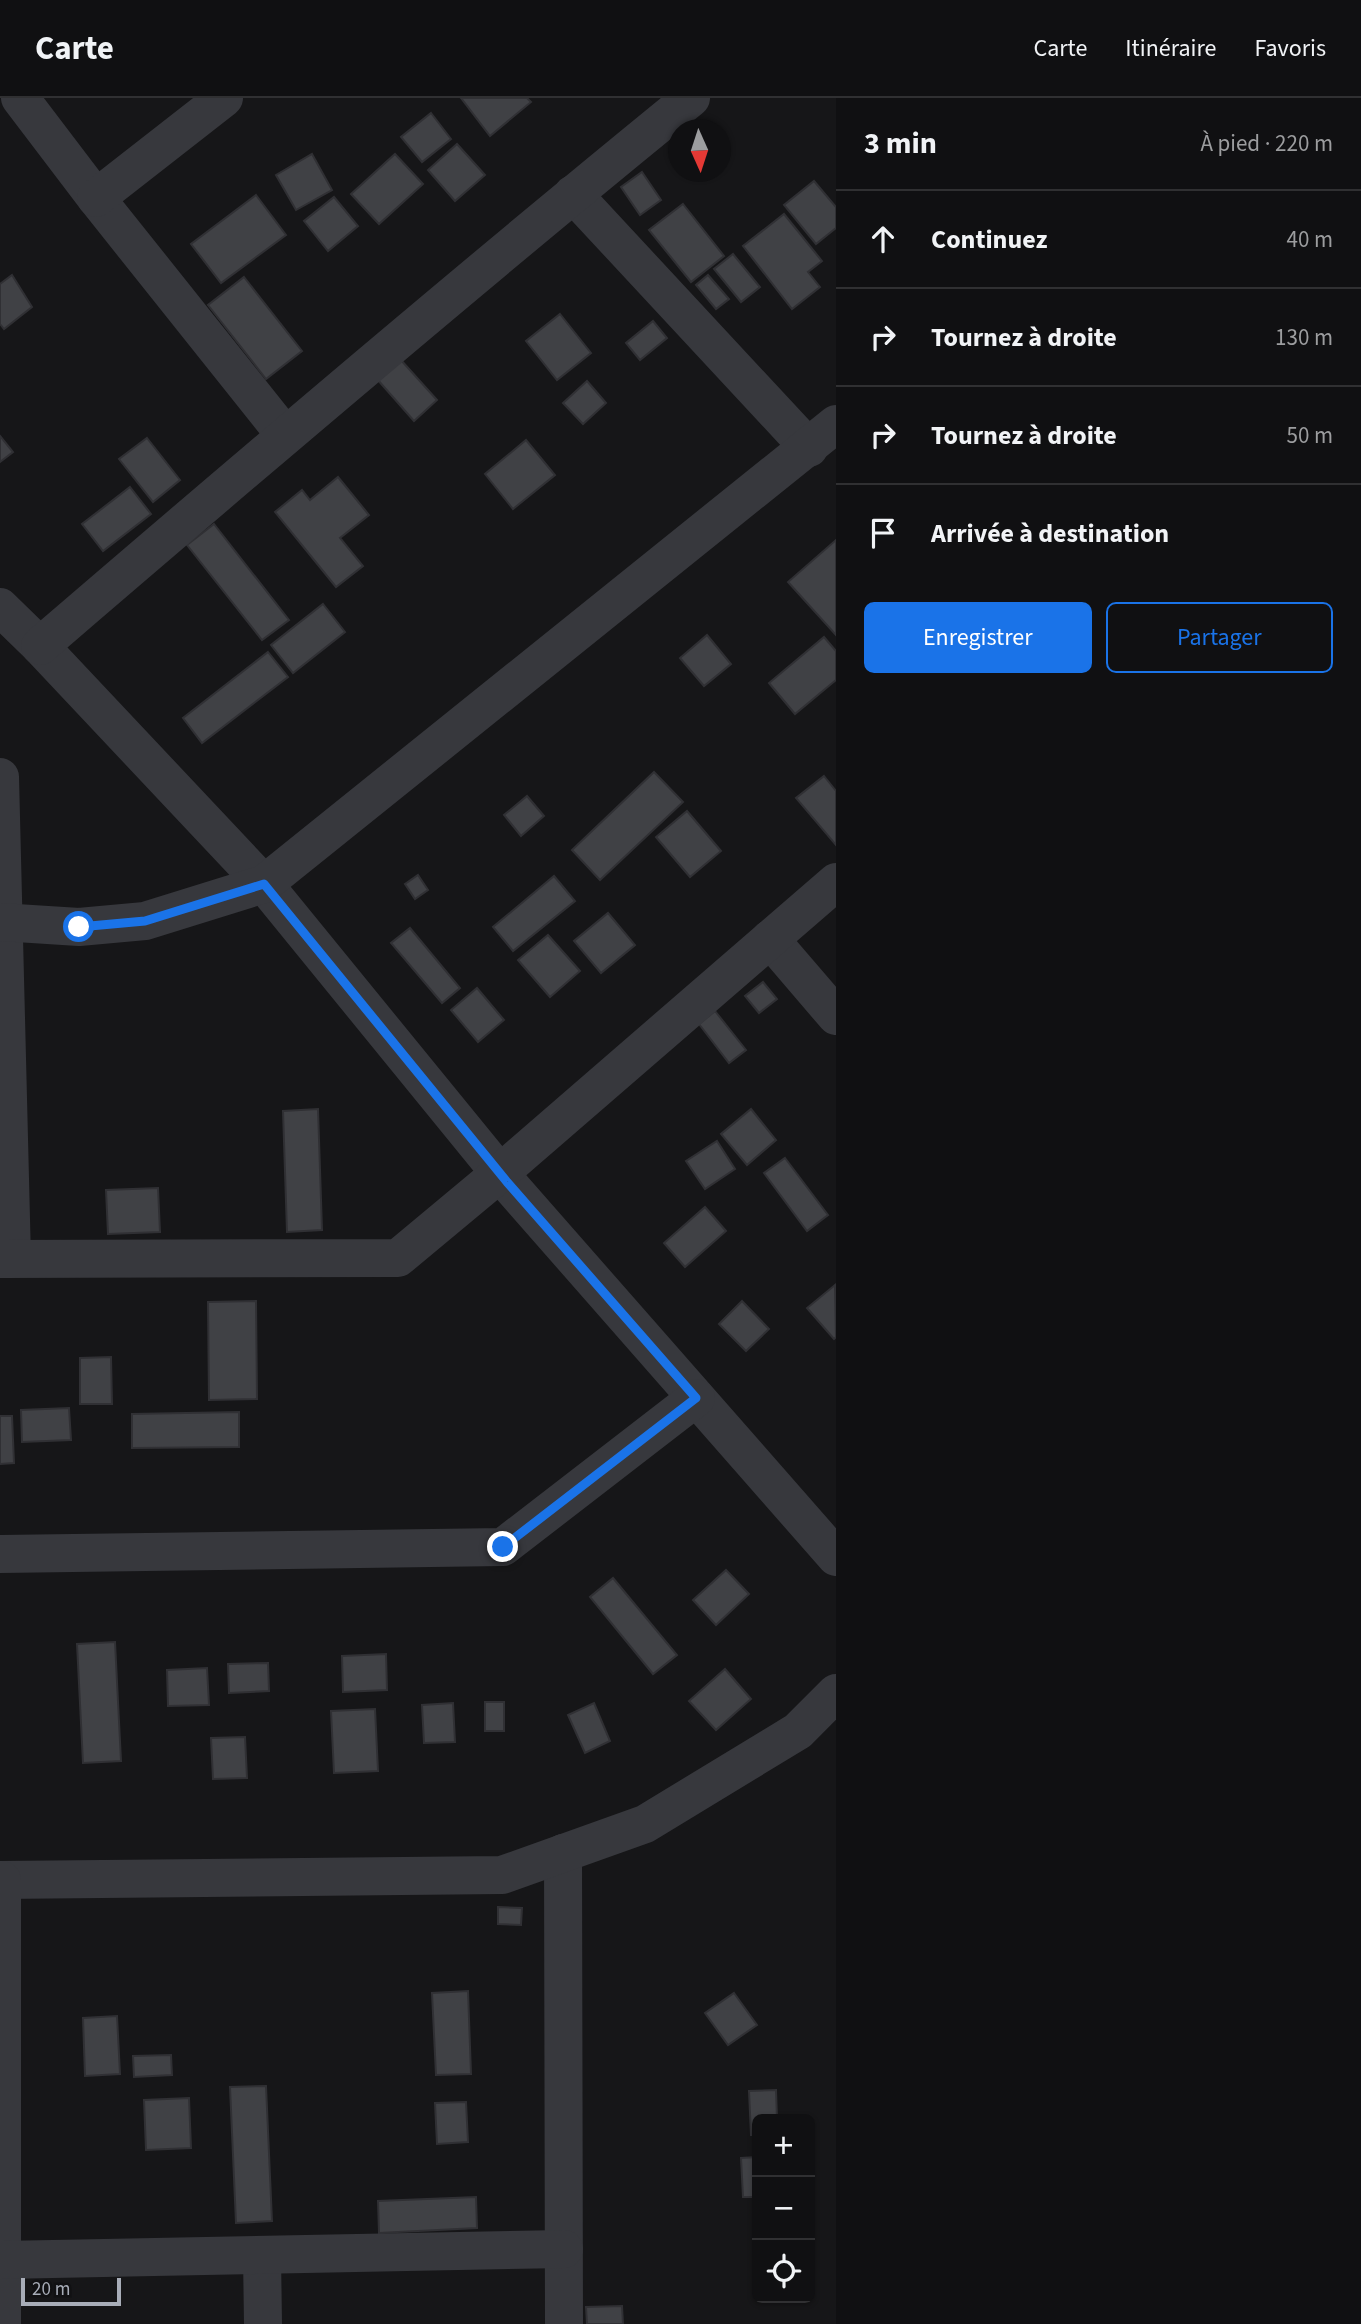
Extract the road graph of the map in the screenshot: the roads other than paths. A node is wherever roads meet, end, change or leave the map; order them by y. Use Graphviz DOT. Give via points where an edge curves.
graph roads {
  1 [pos="20,98"];
  2 [pos="224,98"];
  3 [pos="691,98"];
  4 [pos="573,194"];
  5 [pos="96,198"];
  6 [pos="285,435"];
  7 [pos="822,436"];
  8 [pos="0,607"];
  9 [pos="40,646"];
  10 [pos="0,777"];
  11 [pos="836,882"];
  12 [pos="264,884"];
  13 [pos="2,922"];
  14 [pos="770,939"];
  15 [pos="836,1016"];
  16 [pos="500,1173"];
  17 [pos="6,1259"];
  18 [pos="696,1398"];
  19 [pos="0,1554"];
  20 [pos="836,1557"];
  21 [pos="836,1693"];
  22 [pos="563,1853"];
  23 [pos="1,1880"];
  24 [pos="564,2249"];
  25 [pos="261,2255"];
  26 [pos="2,2260"];
  27 [pos="2,2324"];
  28 [pos="263,2324"];
  29 [pos="564,2324"];
  1 -- 5 [label="street"];
  2 -- 5 [label="street"];
  3 -- 4 [label="street"];
  4 -- 6 [label="street"];
  4 -- 7 [label="street"];
  5 -- 6 [label="street"];
  6 -- 9 [label="street"];
  7 -- 12 [label="street"];
  8 -- 9 [label="street"];
  9 -- 12 [label="street"];
  10 -- 13 [label="street"];
  11 -- 14 [label="street"];
  12 -- 13 [label="street" via="145,921 79,927"];
  12 -- 16 [label="street"];
  13 -- 17 [label="street"];
  14 -- 15 [label="street"];
  14 -- 16 [label="street"];
  16 -- 17 [label="street" via="398,1258"];
  16 -- 18 [label="street"];
  18 -- 19 [label="street" via="503,1547"];
  18 -- 20 [label="street"];
  21 -- 22 [label="street" via="798,1731 645,1824"];
  22 -- 23 [label="street" via="502,1875"];
  22 -- 24 [label="street"];
  23 -- 26 [label="street"];
  24 -- 25 [label="street"];
  24 -- 29 [label="street"];
  25 -- 26 [label="street"];
  25 -- 28 [label="street"];
  26 -- 27 [label="street"];
}
